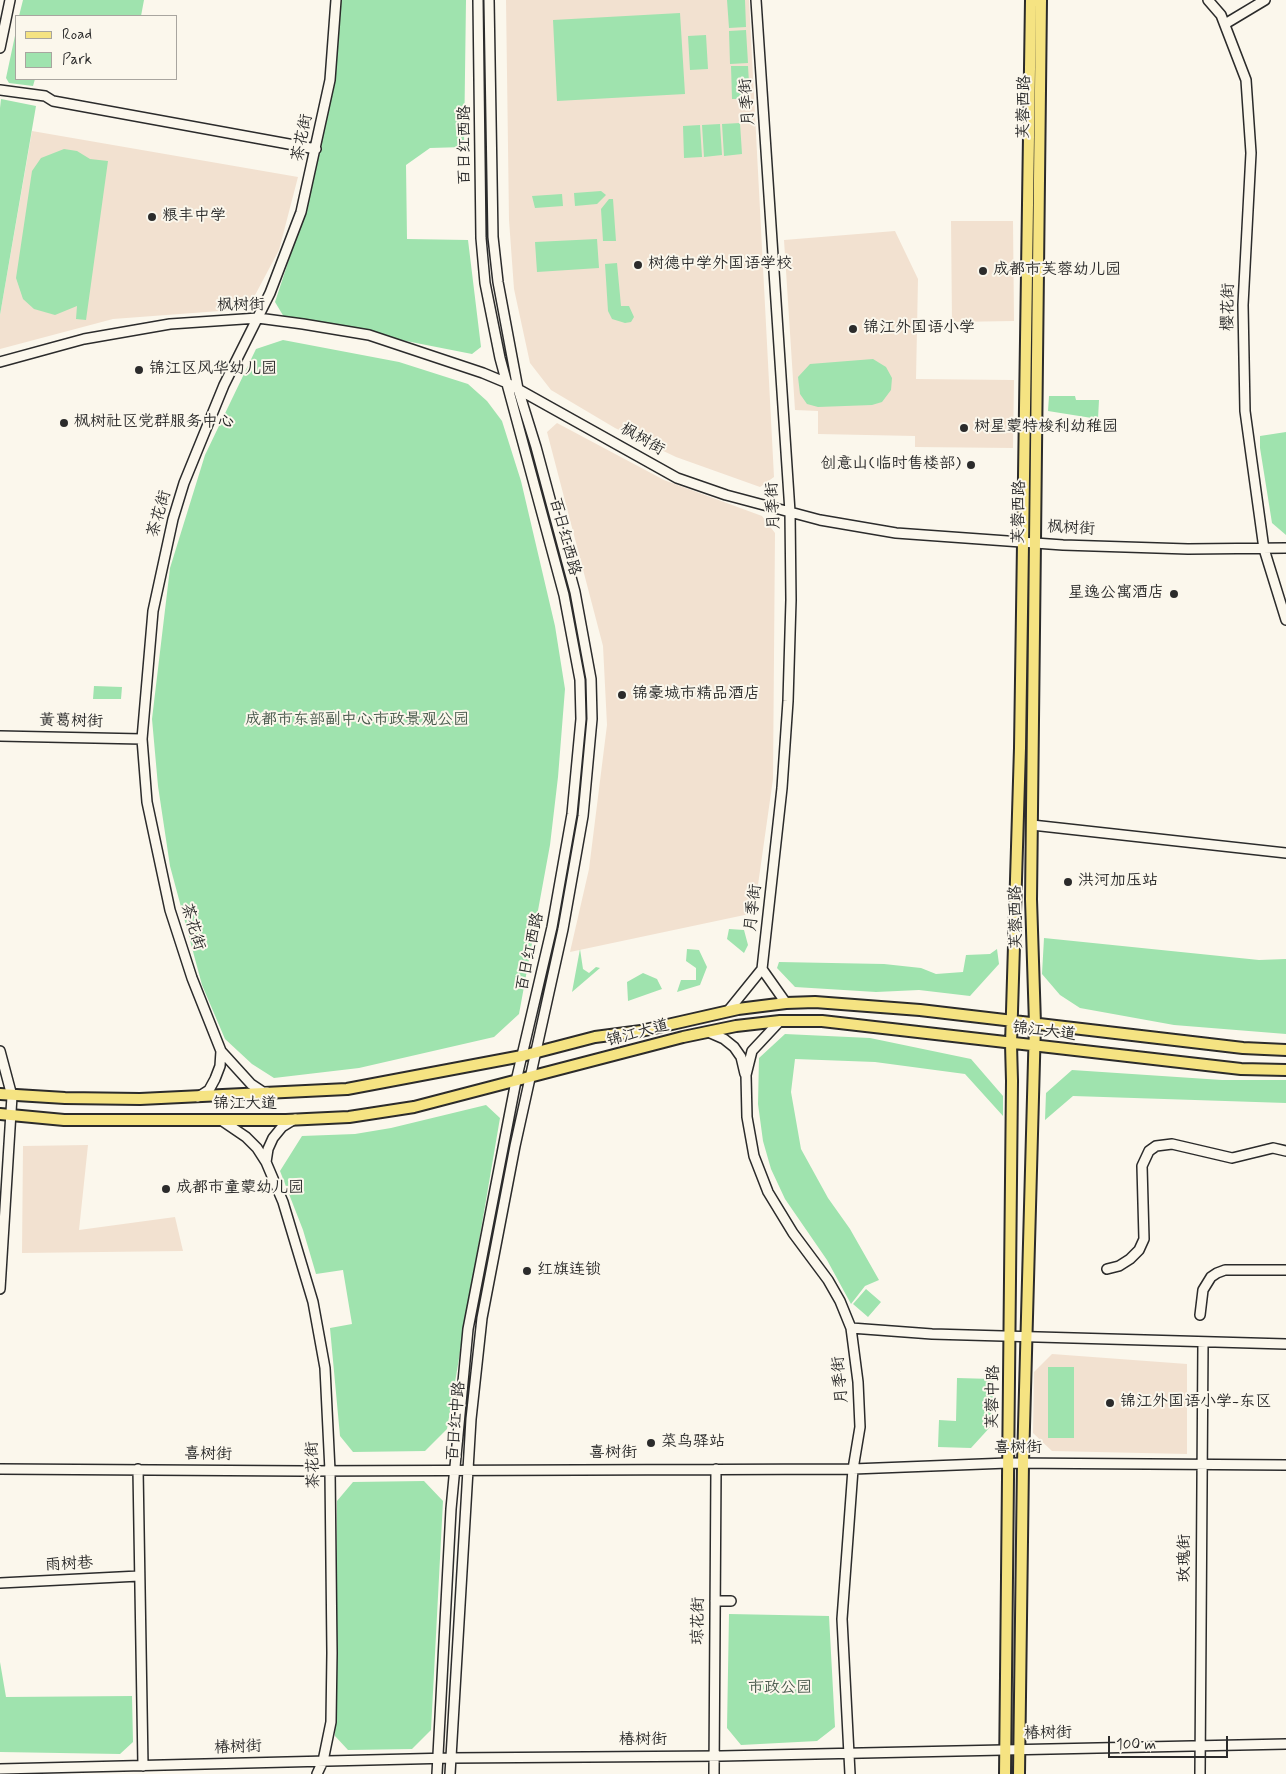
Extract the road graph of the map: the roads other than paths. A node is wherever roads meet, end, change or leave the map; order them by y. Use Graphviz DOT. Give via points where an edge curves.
graph roads {
  1 [pos="10,0"];
  2 [pos="336,0"];
  3 [pos="478,0"];
  4 [pos="489,0"];
  5 [pos="756,0"];
  6 [pos="1030,0"];
  7 [pos="1041,0"];
  8 [pos="1208,0"];
  9 [pos="1265,0"];
  10 [pos="1225,24"];
  11 [pos="0,48"];
  12 [pos="0,90"];
  13 [pos="316,149"];
  14 [pos="258,318"];
  15 [pos="0,362"];
  16 [pos="507,382"];
  17 [pos="518,389"];
  18 [pos="790,512"];
  19 [pos="1022,541"];
  20 [pos="1035,542"];
  21 [pos="1286,548"];
  22 [pos="1264,549"];
  23 [pos="1286,620"];
  24 [pos="0,736"];
  25 [pos="142,739"];
  26 [pos="1032,825"];
  27 [pos="1286,853"];
  28 [pos="762,969"];
  29 [pos="786,1003"];
  30 [pos="728,1011"];
  31 [pos="1012,1020"];
  32 [pos="780,1021"];
  33 [pos="1034,1024"];
  34 [pos="708,1032"];
  35 [pos="1011,1044"];
  36 [pos="1034,1046"];
  37 [pos="1286,1050"];
  38 [pos="0,1051"];
  39 [pos="221,1051"];
  40 [pos="536,1052"];
  41 [pos="522,1056"];
  42 [pos="1286,1070"];
  43 [pos="746,1075"];
  44 [pos="532,1076"];
  45 [pos="516,1081"];
  46 [pos="275,1093"];
  47 [pos="0,1094"];
  48 [pos="12,1096"];
  49 [pos="197,1097"];
  50 [pos="5,1115"];
  51 [pos="294,1119"];
  52 [pos="221,1120"];
  53 [pos="1286,1151"];
  54 [pos="266,1162"];
  55 [pos="1107,1269"];
  56 [pos="1286,1270"];
  57 [pos="0,1290"];
  58 [pos="1200,1315"];
  59 [pos="851,1328"];
  60 [pos="1010,1337"];
  61 [pos="1026,1337"];
  62 [pos="1203,1342"];
  63 [pos="1286,1344"];
  64 [pos="1008,1463"];
  65 [pos="1023,1463"];
  66 [pos="1286,1465"];
  67 [pos="1202,1466"];
  68 [pos="0,1469"];
  69 [pos="138,1469"];
  70 [pos="716,1469"];
  71 [pos="852,1469"];
  72 [pos="454,1470"];
  73 [pos="468,1470"];
  74 [pos="330,1471"];
  75 [pos="139,1576"];
  76 [pos="0,1583"];
  77 [pos="730,1600"];
  78 [pos="714,1601"];
  79 [pos="1286,1744"];
  80 [pos="1199,1746"];
  81 [pos="1006,1749"];
  82 [pos="1020,1749"];
  83 [pos="849,1753"];
  84 [pos="713,1756"];
  85 [pos="438,1758"];
  86 [pos="451,1758"];
  87 [pos="323,1761"];
  88 [pos="143,1766"];
  89 [pos="0,1769"];
  90 [pos="317,1774"];
  91 [pos="437,1774"];
  92 [pos="450,1774"];
  93 [pos="714,1774"];
  94 [pos="850,1774"];
  95 [pos="1005,1774"];
  96 [pos="1019,1774"];
  97 [pos="1200,1774"];
  1 -- 11 [label="street"];
  2 -- 13 [label="street, 茶花街" via="330,80"];
  3 -- 16 [label="street, 百日红西路" via="481,238 485,283"];
  4 -- 17 [label="street, 百日红西路" via="493,237 507,338"];
  5 -- 18 [label="street, 月季街"];
  6 -- 19 [label="main road, 芙蓉西路"];
  7 -- 20 [label="main road, 芙蓉西路"];
  8 -- 10 [label="street, 樱花街"];
  9 -- 10 [label="street"];
  10 -- 22 [label="street, 樱花街" via="1246,80 1250,115 1250,183 1243,305 1245,408"];
  12 -- 13 [label="street"];
  13 -- 14 [label="street, 茶花街" via="301,212"];
  14 -- 15 [label="street, 枫树街" via="170,324 84,339"];
  14 -- 16 [label="street, 枫树街" via="369,335"];
  14 -- 25 [label="street, 茶花街" via="224,384 173,519 153,611"];
  16 -- 17 [label="street, 枫树街"];
  16 -- 41 [label="street, 百日红西路" via="564,595 580,680 581,719 572,814 554,919"];
  17 -- 18 [label="street, 枫树街" via="677,478"];
  17 -- 40 [label="street, 百日红西路" via="575,592 591,679 592,719 583,816"];
  18 -- 19 [label="street, 枫树街" via="896,533"];
  18 -- 28 [label="street, 月季街" via="788,701"];
  19 -- 20 [label="street, 枫树街"];
  19 -- 31 [label="main road, 芙蓉西路"];
  20 -- 22 [label="street, 枫树街"];
  20 -- 26 [label="main road, 芙蓉西路"];
  21 -- 22 [label="street, 枫树街"];
  22 -- 23 [label="street, 樱花街"];
  24 -- 25 [label="street, 黄葛树街"];
  25 -- 39 [label="street, 茶花街" via="147,802 170,910"];
  26 -- 27 [label="street"];
  26 -- 33 [label="main road, 芙蓉西路"];
  28 -- 29 [label="street"];
  28 -- 30 [label="street"];
  29 -- 30 [label="main road, 锦江大道"];
  29 -- 31 [label="main road, 锦江大道" via="815,1002"];
  30 -- 40 [label="main road, 锦江大道"];
  31 -- 33 [label="main road, 锦江大道"];
  31 -- 35 [label="main road, 芙蓉中路"];
  32 -- 34 [label="main road, 锦江大道"];
  32 -- 35 [label="main road, 锦江大道" via="822,1020"];
  32 -- 43 [label="street, 月季街" via="752,1051"];
  33 -- 36 [label="main road, 芙蓉中路"];
  33 -- 37 [label="main road, 锦江大道"];
  34 -- 43 [label="street" via="734,1047"];
  34 -- 44 [label="main road, 锦江大道"];
  35 -- 36 [label="main road, 锦江大道"];
  35 -- 60 [label="main road, 芙蓉中路"];
  36 -- 42 [label="main road, 锦江大道" via="1241,1069"];
  36 -- 61 [label="main road, 芙蓉中路"];
  38 -- 48 [label="street"];
  39 -- 46 [label="street, 茶花街" via="251,1084 263,1092"];
  39 -- 49 [label="street" via="215,1079 209,1090"];
  40 -- 41 [label="main road, 锦江大道"];
  40 -- 44 [label="street, 百日红西路"];
  41 -- 45 [label="street, 百日红西路"];
  41 -- 46 [label="main road, 锦江大道" via="347,1089"];
  43 -- 59 [label="street, 月季街" via="747,1117 754,1156 768,1192 828,1280"];
  44 -- 45 [label="main road, 锦江大道"];
  44 -- 73 [label="street, 百日红中路" via="482,1318"];
  45 -- 51 [label="main road, 锦江大道" via="414,1107 349,1117"];
  45 -- 72 [label="street, 百日红中路" via="468,1329"];
  46 -- 49 [label="main road, 锦江大道"];
  47 -- 48 [label="main road, 锦江大道"];
  48 -- 49 [label="main road, 锦江大道"];
  48 -- 50 [label="street"];
  50 -- 52 [label="main road, 锦江大道" via="64,1120"];
  50 -- 57 [label="street"];
  51 -- 52 [label="main road, 锦江大道"];
  51 -- 54 [label="street" via="273,1138"];
  52 -- 54 [label="street, 茶花街" via="246,1137"];
  53 -- 55 [label="street" via="1273,1148 1232,1158 1172,1144 1156,1146 1149,1151 1142,1166 1144,1239 1130,1260"];
  54 -- 74 [label="street, 茶花街" via="283,1202 313,1302 325,1368"];
  56 -- 58 [label="street" via="1217,1272 1203,1290"];
  59 -- 60 [label="street"];
  59 -- 71 [label="street, 月季街" via="860,1428"];
  60 -- 61 [label="street"];
  60 -- 64 [label="main road, 芙蓉中路"];
  61 -- 62 [label="street"];
  61 -- 65 [label="main road, 芙蓉中路"];
  62 -- 63 [label="street"];
  62 -- 67 [label="street, 玫瑰街"];
  64 -- 65 [label="street, 喜树街"];
  64 -- 71 [label="street, 喜树街"];
  64 -- 81 [label="main road, 芙蓉中路"];
  65 -- 67 [label="street, 喜树街"];
  65 -- 82 [label="main road, 芙蓉中路"];
  66 -- 67 [label="street, 喜树街"];
  67 -- 80 [label="street, 玫瑰街"];
  68 -- 69 [label="street, 喜树街"];
  69 -- 74 [label="street, 喜树街"];
  69 -- 75 [label="street"];
  70 -- 71 [label="street, 喜树街"];
  70 -- 73 [label="street, 喜树街"];
  70 -- 78 [label="street, 琼花街"];
  71 -- 83 [label="street, 月季街" via="842,1619"];
  72 -- 73 [label="street, 喜树街"];
  72 -- 74 [label="street, 喜树街"];
  72 -- 85 [label="street, 百日红中路"];
  73 -- 86 [label="street, 百日红中路"];
  74 -- 87 [label="street, 茶花街" via="331,1712"];
  75 -- 76 [label="street, 雨树巷"];
  75 -- 88 [label="street"];
  77 -- 78 [label="street"];
  78 -- 84 [label="street, 琼花街"];
  79 -- 80 [label="street, 椿树街"];
  80 -- 82 [label="street, 椿树街"];
  80 -- 97 [label="street, 玫瑰街"];
  81 -- 82 [label="street, 椿树街"];
  81 -- 83 [label="street, 椿树街"];
  81 -- 95 [label="main road, 芙蓉中路"];
  82 -- 96 [label="main road, 芙蓉中路"];
  83 -- 84 [label="street, 椿树街"];
  83 -- 94 [label="street, 月季街"];
  84 -- 86 [label="street, 椿树街"];
  84 -- 93 [label="street, 琼花街"];
  85 -- 86 [label="street, 椿树街"];
  85 -- 87 [label="street, 椿树街"];
  85 -- 91 [label="street, 百日红中路"];
  86 -- 92 [label="street, 百日红中路"];
  87 -- 88 [label="street, 椿树街"];
  87 -- 90 [label="street, 茶花街"];
  88 -- 89 [label="street, 椿树街"];
}
